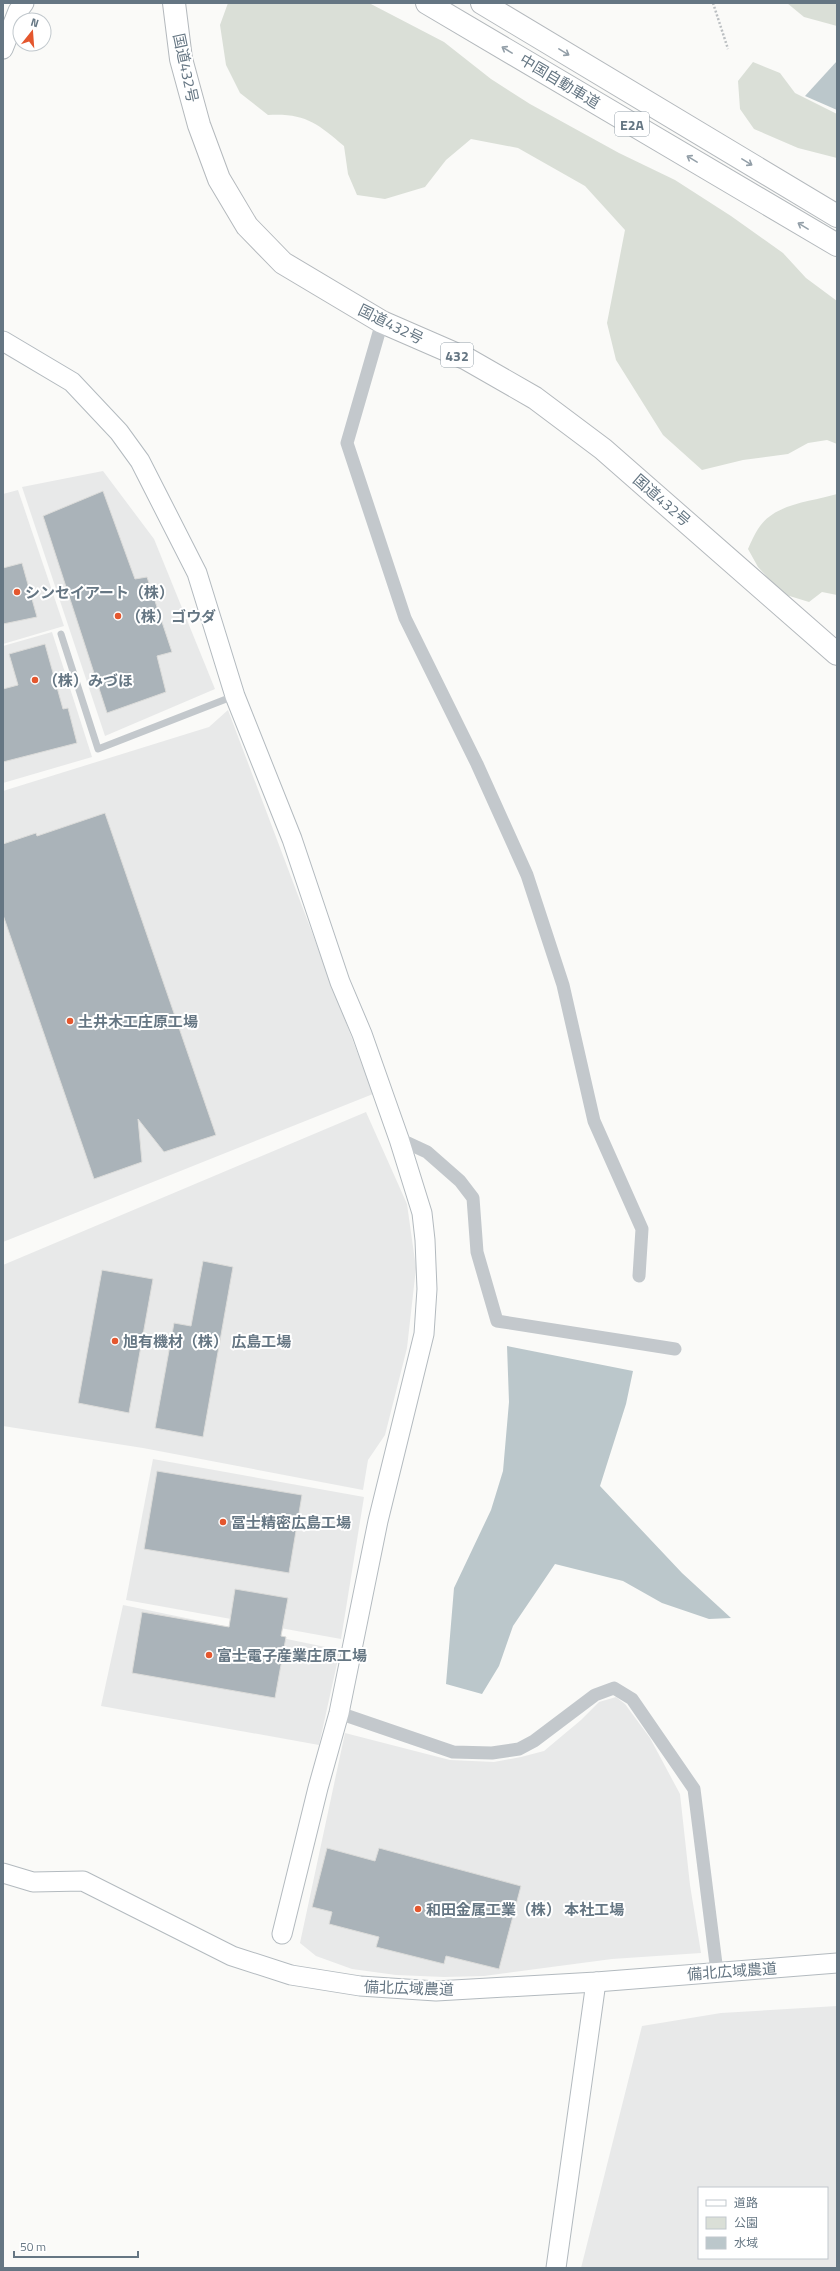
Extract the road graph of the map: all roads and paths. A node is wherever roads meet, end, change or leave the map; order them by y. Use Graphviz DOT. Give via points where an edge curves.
graph roads {
  1 [pos="24,3"];
  2 [pos="174,3"];
  3 [pos="427,3"];
  4 [pos="482,3"];
  5 [pos="713,3"];
  6 [pos="3,49"];
  7 [pos="728,49"];
  8 [pos="837,216"];
  9 [pos="837,245"];
  10 [pos="382,322"];
  11 [pos="3,341"];
  12 [pos="61,634"];
  13 [pos="837,654"];
  14 [pos="235,696"];
  15 [pos="398,1139"];
  16 [pos="639,1276"];
  17 [pos="675,1349"];
  18 [pos="339,1713"];
  19 [pos="3,1873"];
  20 [pos="282,1934"];
  21 [pos="837,1963"];
  22 [pos="716,1972"];
  23 [pos="596,1982"];
  24 [pos="556,2268"];
  1 -- 6 [label="street" via="18,11"];
  2 -- 10 [label="highway, 国道432号 / 432" via="181,59 199,124 219,179 247,226 283,263"];
  9 -- 3 [label="highway, 中国自動車道 / E2A, one-way"];
  4 -- 8 [label="highway, 中国自動車道 / E2A, one-way"];
  5 -- 7 [label="path"];
  10 -- 13 [label="highway, 国道432号 / 432" via="467,359 535,398 603,449"];
  10 -- 16 [label="street" via="347,443 405,618 477,764 527,875 563,985 594,1122 642,1229"];
  11 -- 14 [label="street" via="72,382 114,426 140,461 197,573"];
  12 -- 14 [label="lane" via="98,749"];
  14 -- 15 [label="street" via="292,839 340,982 362,1034"];
  15 -- 17 [label="street" via="427,1152 460,1181 473,1198 477,1252 497,1321"];
  15 -- 18 [label="street" via="422,1213 427,1289 424,1334 378,1521"];
  18 -- 20 [label="street"];
  18 -- 22 [label="street" via="453,1752 492,1753 519,1749 595,1695 614,1688 632,1699 694,1789"];
  19 -- 23 [label="street, 備北広域農道" via="33,1882 83,1881 232,1956 291,1975 360,1986 436,1991"];
  21 -- 22 [label="street, 備北広域農道"];
  22 -- 23 [label="street, 備北広域農道"];
  23 -- 24 [label="street"];
}
